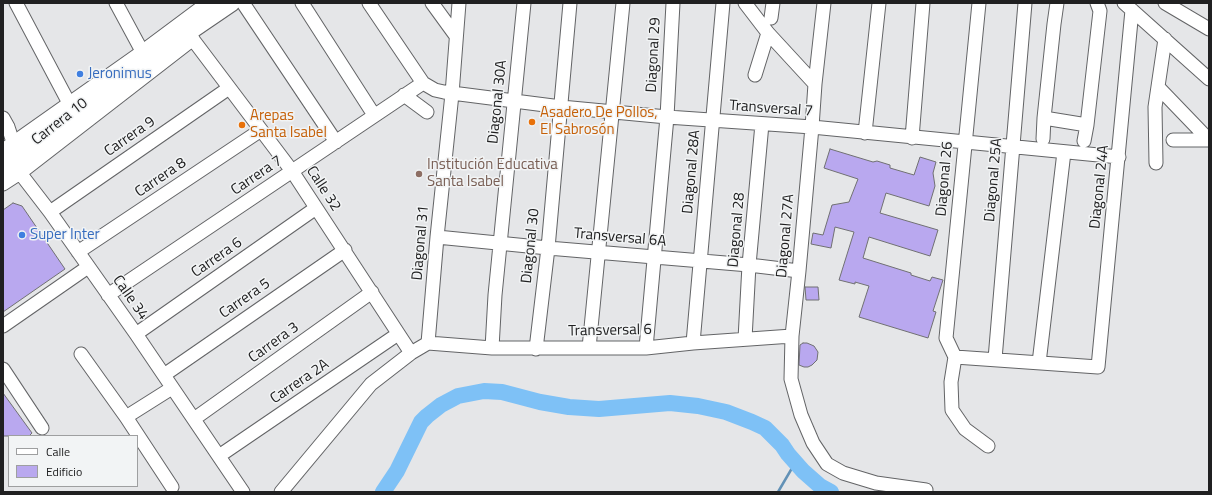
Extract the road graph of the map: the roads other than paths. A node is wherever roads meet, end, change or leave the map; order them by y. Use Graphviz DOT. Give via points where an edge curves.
graph roads {
  1 [pos="16,3"];
  2 [pos="116,3"];
  3 [pos="210,3"];
  4 [pos="232,3"];
  5 [pos="243,3"];
  6 [pos="302,3"];
  7 [pos="369,3"];
  8 [pos="432,3"];
  9 [pos="459,3"];
  10 [pos="524,3"];
  11 [pos="570,3"];
  12 [pos="623,3"];
  13 [pos="673,3"];
  14 [pos="723,3"];
  15 [pos="745,3"];
  16 [pos="773,3"];
  17 [pos="824,3"];
  18 [pos="879,3"];
  19 [pos="923,3"];
  20 [pos="979,3"];
  21 [pos="1025,3"];
  22 [pos="1057,3"];
  23 [pos="1097,3"];
  24 [pos="1173,5"];
  25 [pos="1128,7"];
  26 [pos="771,18"];
  27 [pos="1209,29"];
  28 [pos="768,33"];
  29 [pos="191,36"];
  30 [pos="456,36"];
  31 [pos="1164,39"];
  32 [pos="143,53"];
  33 [pos="755,75"];
  34 [pos="1209,79"];
  35 [pos="423,83"];
  36 [pos="815,84"];
  37 [pos="1158,87"];
  38 [pos="229,88"];
  39 [pos="452,94"];
  40 [pos="404,95"];
  41 [pos="514,101"];
  42 [pos="70,105"];
  43 [pos="561,107"];
  44 [pos="612,111"];
  45 [pos="427,112"];
  46 [pos="374,115"];
  47 [pos="667,117"];
  48 [pos="1044,118"];
  49 [pos="712,120"];
  50 [pos="762,124"];
  51 [pos="5,125"];
  52 [pos="1087,125"];
  53 [pos="812,128"];
  54 [pos="261,130"];
  55 [pos="865,133"];
  56 [pos="912,138"];
  57 [pos="1042,139"];
  58 [pos="1173,140"];
  59 [pos="1209,140"];
  60 [pos="1084,141"];
  61 [pos="336,142"];
  62 [pos="964,143"];
  63 [pos="1013,147"];
  64 [pos="1064,152"];
  65 [pos="14,157"];
  66 [pos="1119,157"];
  67 [pos="1156,163"];
  68 [pos="3,169"];
  69 [pos="292,171"];
  70 [pos="3,184"];
  71 [pos="316,208"];
  72 [pos="50,212"];
  73 [pos="437,237"];
  74 [pos="501,243"];
  75 [pos="548,248"];
  76 [pos="344,250"];
  77 [pos="78,252"];
  78 [pos="599,252"];
  79 [pos="654,256"];
  80 [pos="700,261"];
  81 [pos="749,265"];
  82 [pos="88,267"];
  83 [pos="799,271"];
  84 [pos="372,292"];
  85 [pos="108,295"];
  86 [pos="3,326"];
  87 [pos="136,334"];
  88 [pos="398,334"];
  89 [pos="792,336"];
  90 [pos="745,339"];
  91 [pos="428,343"];
  92 [pos="693,343"];
  93 [pos="492,348"];
  94 [pos="589,348"];
  95 [pos="646,348"];
  96 [pos="536,349"];
  97 [pos="411,353"];
  98 [pos="81,354"];
  99 [pos="955,356"];
  100 [pos="995,359"];
  101 [pos="1040,363"];
  102 [pos="3,369"];
  103 [pos="164,375"];
  104 [pos="172,388"];
  105 [pos="126,417"];
  106 [pos="194,420"];
  107 [pos="42,428"];
  108 [pos="138,435"];
  109 [pos="138,435"];
  110 [pos="988,446"];
  111 [pos="219,456"];
  112 [pos="172,487"];
  113 [pos="926,490"];
  114 [pos="243,492"];
  115 [pos="280,492"];
  1 -- 42 [label="street"];
  2 -- 32 [label="street"];
  3 -- 32 [label="main road"];
  4 -- 29 [label="main road"];
  5 -- 61 [label="street"];
  6 -- 46 [label="street"];
  7 -- 35 [label="street"];
  8 -- 30 [label="street"];
  9 -- 30 [label="street, Diagonal 31"];
  10 -- 41 [label="street, Diagonal 30A"];
  11 -- 43 [label="street, Diagonal 30"];
  12 -- 44 [label="street"];
  13 -- 47 [label="street, Diagonal 29"];
  14 -- 49 [label="street, Diagonal 28A"];
  15 -- 28 [label="street"];
  16 -- 26 [label="street"];
  17 -- 36 [label="street, Diagonal 27A"];
  18 -- 55 [label="street"];
  19 -- 56 [label="street"];
  20 -- 62 [label="street, Diagonal 26"];
  21 -- 63 [label="street, Diagonal 25A"];
  22 -- 48 [label="street"];
  23 -- 52 [label="street" via="1100,11"];
  24 -- 27 [label="street"];
  25 -- 31 [label="street"];
  25 -- 66 [label="street, Diagonal 24A"];
  28 -- 33 [label="street"];
  28 -- 36 [label="street"];
  29 -- 38 [label="street, Calle 32"];
  29 -- 65 [label="main road"];
  30 -- 39 [label="street, Diagonal 31"];
  31 -- 34 [label="street"];
  31 -- 37 [label="street"];
  32 -- 42 [label="main road"];
  35 -- 39 [label="street, Transversal 7" via="435,90"];
  35 -- 40 [label="street, Carrera 7"];
  36 -- 53 [label="street, Diagonal 27A"];
  37 -- 59 [label="street"];
  37 -- 67 [label="street" via="1155,107"];
  38 -- 54 [label="street, Calle 32"];
  38 -- 72 [label="street, Carrera 9"];
  39 -- 41 [label="street, Transversal 7"];
  39 -- 73 [label="street, Diagonal 31"];
  40 -- 45 [label="street"];
  40 -- 46 [label="street, Carrera 7"];
  41 -- 43 [label="street, Transversal 7"];
  41 -- 74 [label="street, Diagonal 30A"];
  42 -- 65 [label="main road"];
  43 -- 44 [label="street, Transversal 7"];
  43 -- 75 [label="street, Diagonal 30"];
  44 -- 47 [label="street, Transversal 7"];
  44 -- 78 [label="street"];
  46 -- 61 [label="street, Carrera 7"];
  47 -- 49 [label="street, Transversal 7"];
  47 -- 79 [label="street, Diagonal 29"];
  48 -- 52 [label="street"];
  48 -- 57 [label="street"];
  49 -- 50 [label="street, Transversal 7"];
  49 -- 80 [label="street, Diagonal 28A"];
  50 -- 53 [label="street, Transversal 7"];
  50 -- 81 [label="street, Diagonal 28"];
  51 -- 65 [label="street, Calle 34"];
  52 -- 60 [label="street"];
  53 -- 55 [label="street, Transversal 7"];
  53 -- 83 [label="street, Diagonal 27A"];
  54 -- 69 [label="street, Calle 32"];
  54 -- 77 [label="street, Carrera 8"];
  55 -- 56 [label="street, Transversal 7"];
  56 -- 62 [label="street, Transversal 7"];
  58 -- 59 [label="street"];
  61 -- 69 [label="street, Carrera 7"];
  62 -- 63 [label="street, Transversal 7"];
  62 -- 99 [label="street, Diagonal 26" via="946,338"];
  63 -- 64 [label="street, Transversal 7"];
  63 -- 100 [label="street, Diagonal 25A"];
  64 -- 66 [label="street, Transversal 7"];
  64 -- 101 [label="street"];
  65 -- 68 [label="main road"];
  65 -- 70 [label="street"];
  65 -- 72 [label="street, Calle 34"];
  66 -- 101 [label="street, Diagonal 24A" via="1098,367"];
  69 -- 71 [label="street, Calle 32"];
  69 -- 85 [label="street, Carrera 7"];
  71 -- 76 [label="street, Calle 32"];
  71 -- 87 [label="street, Carrera 6"];
  72 -- 77 [label="street, Calle 34"];
  73 -- 74 [label="street, Transversal 6A"];
  73 -- 91 [label="street, Diagonal 31"];
  74 -- 75 [label="street, Transversal 6A"];
  74 -- 93 [label="street, Diagonal 30A"];
  75 -- 78 [label="street, Transversal 6A"];
  75 -- 96 [label="street, Diagonal 30"];
  76 -- 84 [label="street, Calle 32"];
  76 -- 103 [label="street, Carrera 5"];
  77 -- 82 [label="street, Calle 34"];
  78 -- 79 [label="street, Transversal 6A"];
  78 -- 94 [label="street"];
  79 -- 80 [label="street, Transversal 6A"];
  79 -- 95 [label="street, Diagonal 29"];
  80 -- 81 [label="street, Transversal 6A"];
  80 -- 92 [label="street, Diagonal 28A"];
  81 -- 83 [label="street, Transversal 6A"];
  81 -- 90 [label="street, Diagonal 28"];
  82 -- 85 [label="street, Calle 34"];
  82 -- 86 [label="street"];
  83 -- 89 [label="street, Diagonal 27A"];
  84 -- 88 [label="street, Calle 32"];
  84 -- 106 [label="street, Carrera 3"];
  85 -- 87 [label="street, Calle 34"];
  87 -- 103 [label="street, Calle 34"];
  88 -- 97 [label="street, Calle 32"];
  88 -- 111 [label="street, Carrera 2A"];
  89 -- 90 [label="street, Transversal 6"];
  89 -- 113 [label="street, Diagonal 27A" via="791,379 813,443 827,464 843,473 876,483"];
  90 -- 92 [label="street, Transversal 6"];
  91 -- 93 [label="street, Transversal 6"];
  91 -- 97 [label="street"];
  92 -- 95 [label="street, Transversal 6"];
  93 -- 96 [label="street, Transversal 6"];
  94 -- 95 [label="street, Transversal 6"];
  94 -- 96 [label="street, Transversal 6"];
  97 -- 115 [label="street" via="371,384"];
  98 -- 105 [label="street"];
  99 -- 100 [label="street"];
  99 -- 110 [label="street" via="951,382 952,410 965,429"];
  100 -- 101 [label="street"];
  102 -- 107 [label="street"];
  103 -- 104 [label="street, Calle 34"];
  104 -- 105 [label="street"];
  104 -- 106 [label="street, Calle 34"];
  105 -- 108 [label="street"];
  106 -- 111 [label="street, Calle 34"];
  109 -- 112 [label="street"];
  111 -- 114 [label="street, Calle 34"];
}
